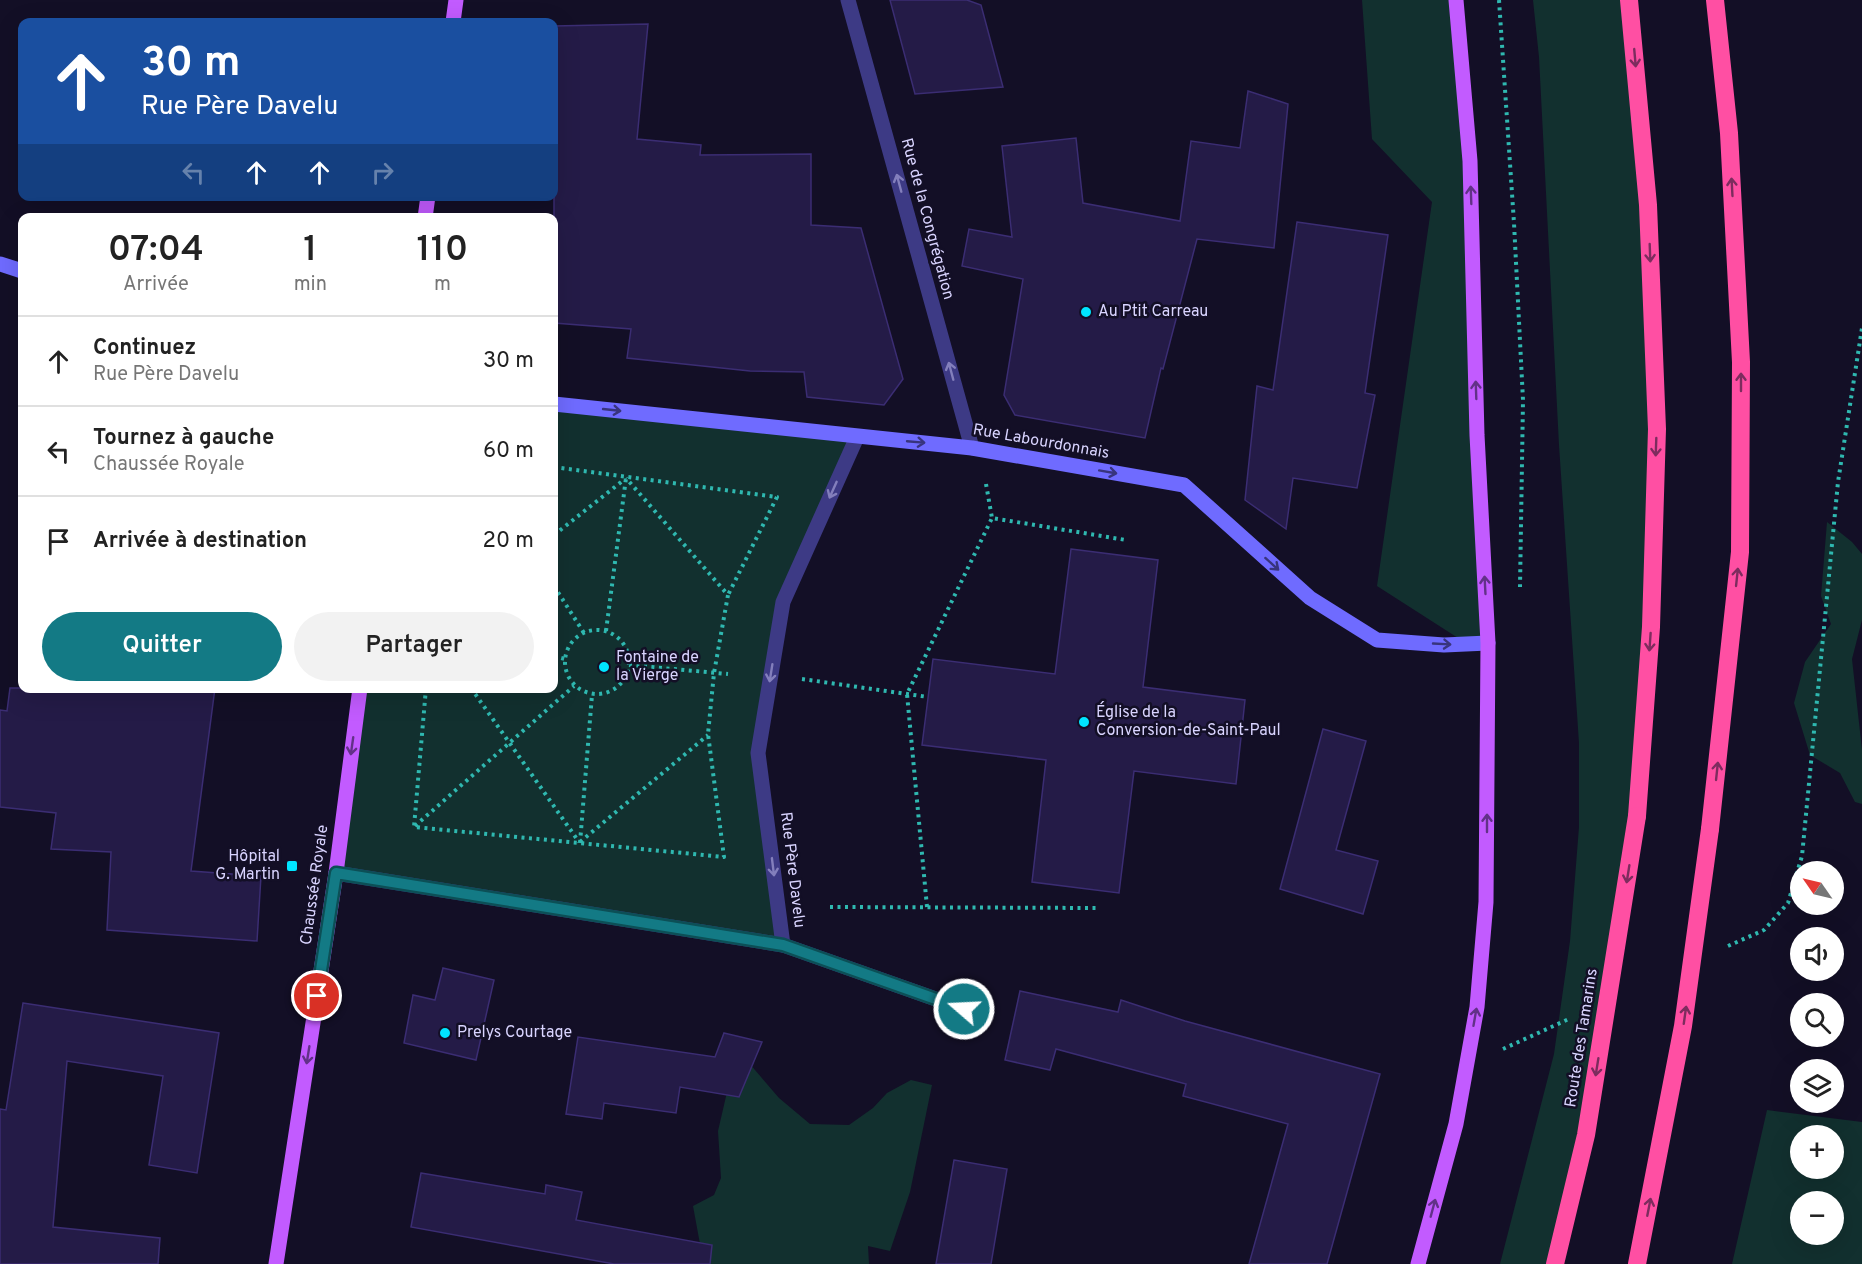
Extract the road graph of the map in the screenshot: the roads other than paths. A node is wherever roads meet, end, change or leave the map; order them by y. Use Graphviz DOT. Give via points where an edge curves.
graph roads {
  1 [pos="456,0"];
  2 [pos="849,0"];
  3 [pos="1456,0"];
  4 [pos="1629,0"];
  5 [pos="1715,0"];
  6 [pos="454,18"];
  7 [pos="0,264"];
  8 [pos="18,270"];
  9 [pos="558,404"];
  10 [pos="857,437"];
  11 [pos="972,448"];
  12 [pos="1488,643"];
  13 [pos="359,693"];
  14 [pos="336,873"];
  15 [pos="783,945"];
  16 [pos="964,1009"];
  17 [pos="276,1264"];
  18 [pos="1418,1264"];
  19 [pos="1555,1264"];
  20 [pos="1637,1264"];
  1 -- 6 [label="main road"];
  11 -- 2 [label="street, Rue de la Congrégation, one-way"];
  12 -- 3 [label="main road, one-way" via="1470,161"];
  4 -- 19 [label="highway, Route des Tamarins, one-way, bridge" via="1648,205 1657,429 1651,627 1637,816 1586,1135"];
  20 -- 5 [label="highway, one-way, bridge" via="1683,1026 1710,829 1740,552 1741,374 1729,133"];
  7 -- 8 [label="street"];
  9 -- 10 [label="street, Rue Labourdonnais, one-way"];
  10 -- 11 [label="street, Rue Labourdonnais, one-way"];
  10 -- 15 [label="street, Rue Père Davelu, one-way" via="783,602 758,753"];
  11 -- 12 [label="street, Rue Labourdonnais, one-way" via="1184,485 1310,598 1377,640"];
  18 -- 12 [label="main road, one-way" via="1456,1124 1476,1007 1486,903"];
  13 -- 14 [label="main road, Chaussée Royale, one-way"];
  14 -- 15 [label="street, Rue Père Davelu"];
  14 -- 17 [label="main road, Chaussée Royale, one-way"];
  15 -- 16 [label="street"];
}
